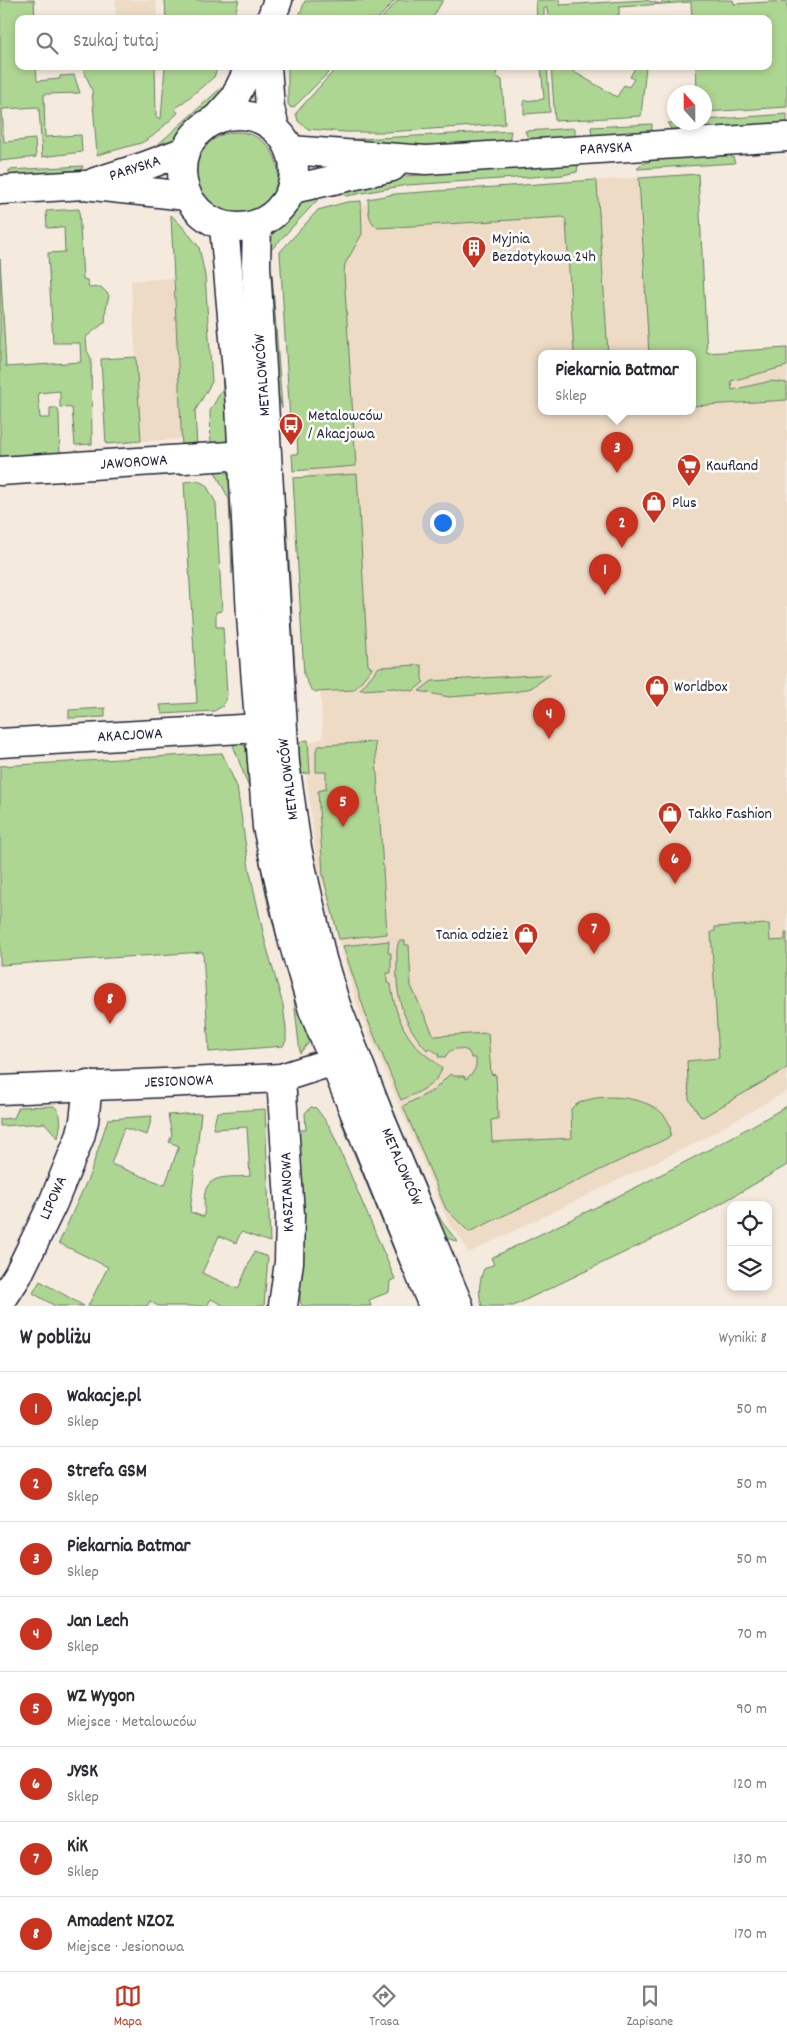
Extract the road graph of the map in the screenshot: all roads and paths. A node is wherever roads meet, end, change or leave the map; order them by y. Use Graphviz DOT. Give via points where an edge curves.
graph roads {
  1 [pos="278,0"];
  2 [pos="272,15"];
  3 [pos="248,70"];
  4 [pos="267,70"];
  5 [pos="215,120"];
  6 [pos="787,137"];
  7 [pos="282,139"];
  8 [pos="185,151"];
  9 [pos="426,160"];
  10 [pos="84,185"];
  11 [pos="292,189"];
  12 [pos="0,190"];
  13 [pos="187,196"];
  14 [pos="257,224"];
  15 [pos="224,226"];
  16 [pos="256,455"];
  17 [pos="0,471"];
  18 [pos="259,728"];
  19 [pos="0,743"];
  20 [pos="344,1058"];
  21 [pos="281,1078"];
  22 [pos="88,1086"];
  23 [pos="0,1090"];
  24 [pos="0,1303"];
  25 [pos="283,1306"];
  26 [pos="433,1306"];
  27 [pos="459,1306"];
  1 -- 2 [label="street"];
  3 -- 5 [label="street" via="234,99"];
  4 -- 7 [label="street" via="270,108"];
  5 -- 7 [label="street" via="245,116 263,121"];
  5 -- 8 [label="street" via="197,133"];
  6 -- 9 [label="street, PARYSKA"];
  7 -- 9 [label="street, PARYSKA"];
  7 -- 11 [label="street" via="294,169"];
  8 -- 10 [label="street, PARYSKA"];
  8 -- 13 [label="street" via="182,182"];
  9 -- 11 [label="street, PARYSKA"];
  10 -- 12 [label="street, PARYSKA"];
  10 -- 13 [label="street, PARYSKA"];
  11 -- 14 [label="street" via="272,216"];
  13 -- 15 [label="street" via="196,210"];
  14 -- 15 [label="street" via="241,228"];
  14 -- 16 [label="street, METALOWCÓW"];
  15 -- 16 [label="street, METALOWCÓW"];
  16 -- 17 [label="street, JAWOROWA"];
  16 -- 18 [label="street, METALOWCÓW"];
  16 -- 20 [label="street, METALOWCÓW" via="287,782 297,848 336,1005"];
  18 -- 19 [label="street, AKACJOWA"];
  18 -- 20 [label="street, METALOWCÓW" via="268,826 293,942 313,1010"];
  20 -- 21 [label="street, JESIONOWA"];
  20 -- 26 [label="street, METALOWCÓW"];
  20 -- 27 [label="street, METALOWCÓW"];
  21 -- 22 [label="street, JESIONOWA"];
  21 -- 25 [label="street, KASZTANOWA" via="290,1215 289,1262"];
  22 -- 23 [label="street, JESIONOWA"];
  22 -- 24 [label="street, LIPOWA" via="80,1137 53,1203 18,1275"];
}
